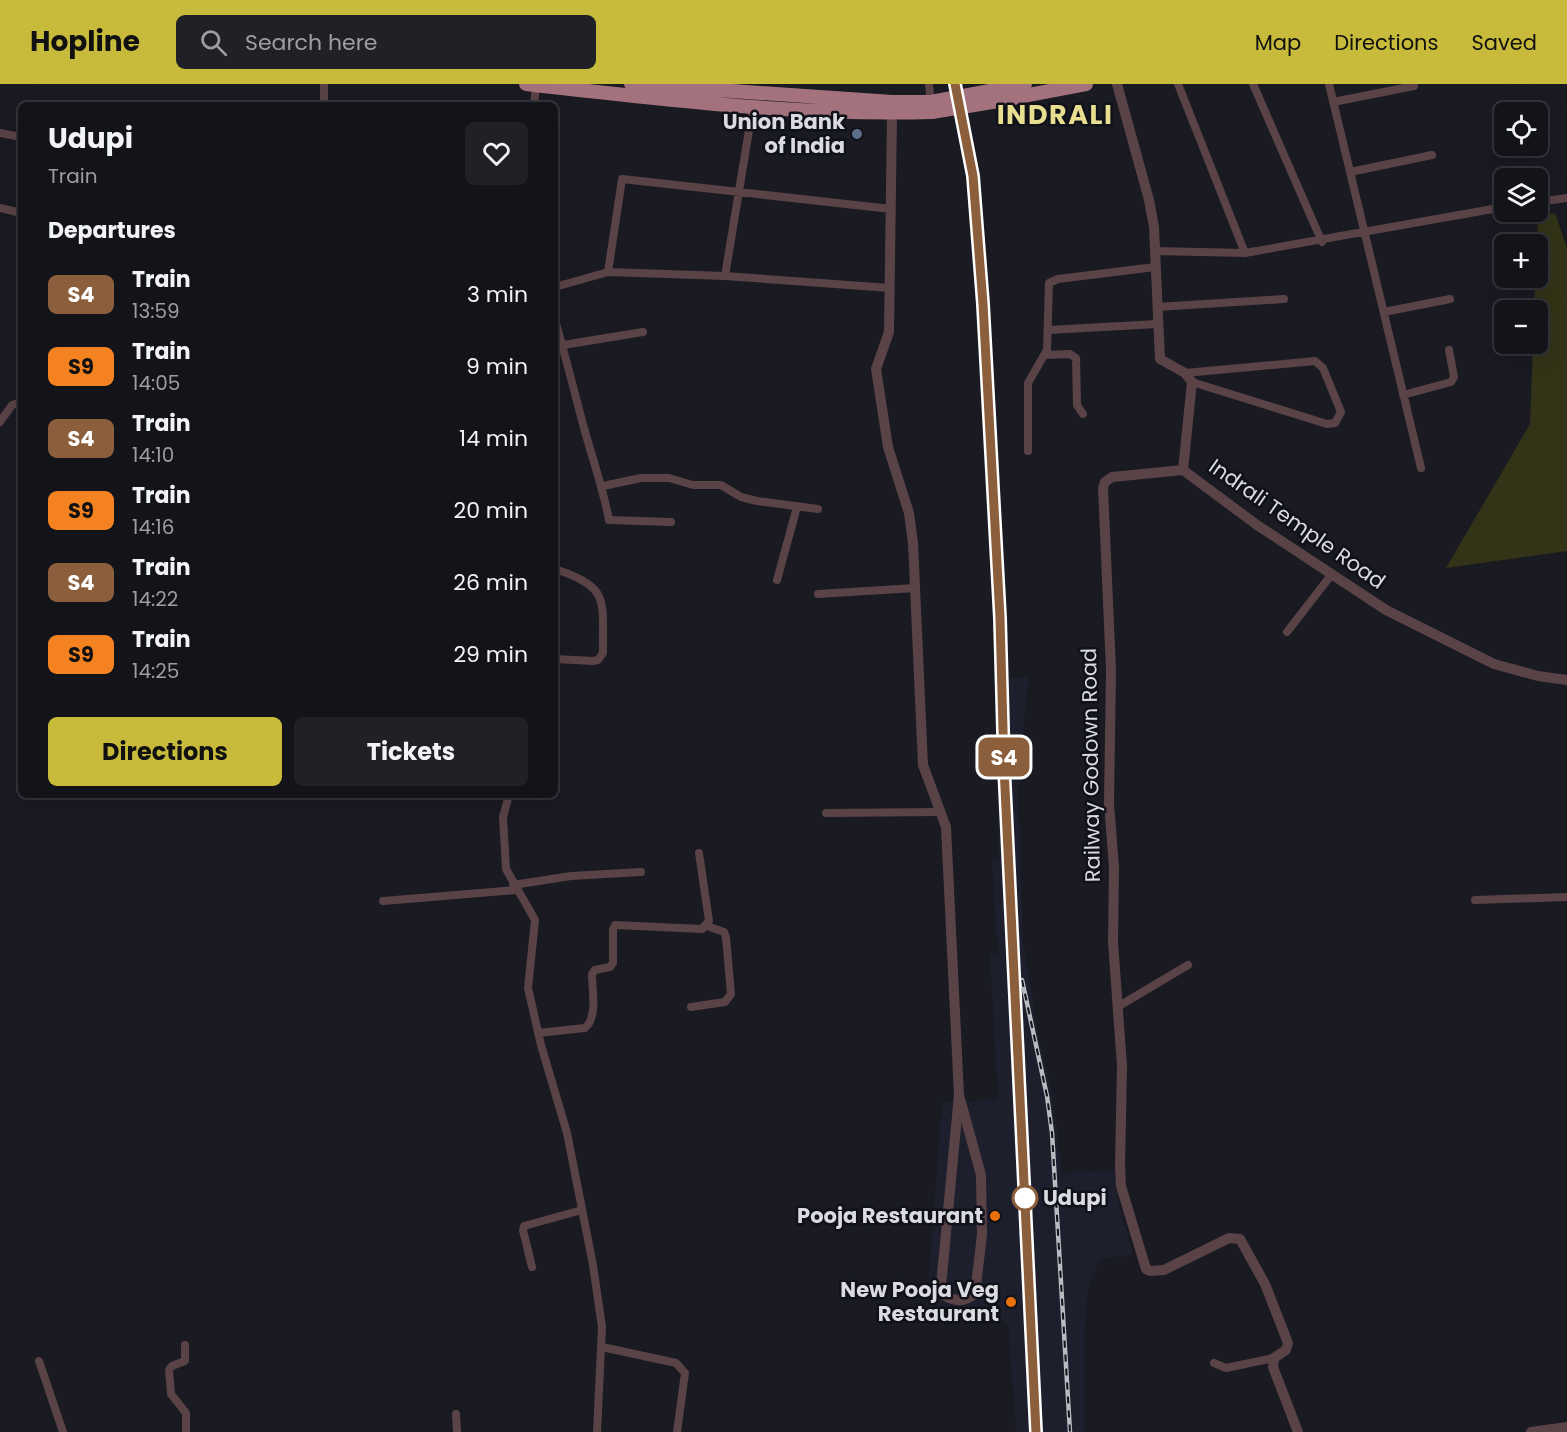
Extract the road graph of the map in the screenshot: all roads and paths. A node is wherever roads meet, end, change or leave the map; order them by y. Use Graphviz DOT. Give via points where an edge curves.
graph roads {
  1 [pos="324,84"];
  2 [pos="630,84"];
  3 [pos="929,84"];
  4 [pos="1025,84"];
  5 [pos="1086,84"];
  6 [pos="1117,84"];
  7 [pos="1178,84"];
  8 [pos="1253,84"];
  9 [pos="1329,84"];
  10 [pos="531,85"];
  11 [pos="663,86"];
  12 [pos="1414,86"];
  13 [pos="990,92"];
  14 [pos="324,102"];
  15 [pos="534,102"];
  16 [pos="1333,102"];
  17 [pos="753,106"];
  18 [pos="932,107"];
  19 [pos="892,114"];
  20 [pos="0,133"];
  21 [pos="18,136"];
  22 [pos="1432,155"];
  23 [pos="1350,172"];
  24 [pos="740,191"];
  25 [pos="1567,198"];
  26 [pos="1548,201"];
  27 [pos="0,208"];
  28 [pos="891,209"];
  29 [pos="1494,209"];
  30 [pos="18,212"];
  31 [pos="1365,231"];
  32 [pos="1322,242"];
  33 [pos="1155,251"];
  34 [pos="1245,253"];
  35 [pos="1155,267"];
  36 [pos="608,272"];
  37 [pos="724,276"];
  38 [pos="558,286"];
  39 [pos="890,288"];
  40 [pos="1284,299"];
  41 [pos="1450,299"];
  42 [pos="1157,307"];
  43 [pos="1384,312"];
  44 [pos="1158,324"];
  45 [pos="1049,330"];
  46 [pos="558,331"];
  47 [pos="643,332"];
  48 [pos="562,345"];
  49 [pos="1449,350"];
  50 [pos="1045,355"];
  51 [pos="1188,377"];
  52 [pos="1403,395"];
  53 [pos="18,403"];
  54 [pos="1083,414"];
  55 [pos="0,422"];
  56 [pos="1028,451"];
  57 [pos="1420,468"];
  58 [pos="1183,470"];
  59 [pos="603,486"];
  60 [pos="796,507"];
  61 [pos="818,509"];
  62 [pos="671,522"];
  63 [pos="558,569"];
  64 [pos="1332,574"];
  65 [pos="777,580"];
  66 [pos="915,588"];
  67 [pos="818,594"];
  68 [pos="1287,632"];
  69 [pos="558,659"];
  70 [pos="1567,680"];
  71 [pos="508,798"];
  72 [pos="940,812"];
  73 [pos="826,813"];
  74 [pos="699,853"];
  75 [pos="641,872"];
  76 [pos="515,887"];
  77 [pos="1567,897"];
  78 [pos="1475,900"];
  79 [pos="383,901"];
  80 [pos="707,926"];
  81 [pos="1188,965"];
  82 [pos="1119,1005"];
  83 [pos="691,1007"];
  84 [pos="538,1033"];
  85 [pos="959,1095"];
  86 [pos="582,1210"];
  87 [pos="532,1267"];
  88 [pos="185,1345"];
  89 [pos="602,1347"];
  90 [pos="1274,1358"];
  91 [pos="39,1362"];
  92 [pos="1214,1363"];
  93 [pos="456,1414"];
  94 [pos="1567,1427"];
  95 [pos="63,1432"];
  96 [pos="186,1432"];
  97 [pos="457,1432"];
  98 [pos="597,1432"];
  99 [pos="677,1432"];
  100 [pos="1298,1432"];
  101 [pos="1531,1432"];
  1 -- 14 [label="street"];
  2 -- 11 [label="highway"];
  3 -- 18 [label="street"];
  4 -- 13 [label="highway"];
  5 -- 13 [label="highway"];
  6 -- 33 [label="street" via="1149,200"];
  7 -- 34 [label="street"];
  8 -- 32 [label="street"];
  9 -- 16 [label="street"];
  10 -- 15 [label="street"];
  10 -- 17 [label="highway"];
  11 -- 18 [label="highway"];
  12 -- 16 [label="street"];
  13 -- 18 [label="highway, bridge"];
  16 -- 23 [label="street"];
  17 -- 19 [label="highway"];
  17 -- 24 [label="street"];
  18 -- 19 [label="highway"];
  19 -- 28 [label="street"];
  20 -- 21 [label="street"];
  22 -- 23 [label="street"];
  23 -- 31 [label="street"];
  24 -- 28 [label="street"];
  24 -- 36 [label="street" via="622,179"];
  24 -- 37 [label="street"];
  25 -- 26 [label="street"];
  27 -- 30 [label="street"];
  28 -- 39 [label="street"];
  29 -- 31 [label="street"];
  31 -- 32 [label="street"];
  31 -- 43 [label="street"];
  32 -- 34 [label="street"];
  33 -- 34 [label="street"];
  33 -- 35 [label="street"];
  35 -- 42 [label="street"];
  35 -- 45 [label="street" via="1052,280 1047,287"];
  36 -- 37 [label="street"];
  36 -- 38 [label="street"];
  37 -- 39 [label="street"];
  39 -- 66 [label="street" via="889,332 876,369 888,447 909,513"];
  40 -- 42 [label="street"];
  41 -- 43 [label="street"];
  42 -- 44 [label="street"];
  43 -- 52 [label="street"];
  44 -- 45 [label="street"];
  44 -- 51 [label="street" via="1160,359"];
  45 -- 50 [label="street"];
  46 -- 48 [label="street"];
  47 -- 48 [label="street"];
  48 -- 59 [label="street"];
  49 -- 52 [label="street" via="1454,377 1451,382"];
  50 -- 54 [label="street" via="1070,354 1076,358 1077,405"];
  50 -- 56 [label="street" via="1029,377"];
  51 -- 51 [label="street" via="1315,361 1323,368 1340,417 1327,424"];
  51 -- 58 [label="street, Indrali Temple Road"];
  52 -- 57 [label="street"];
  53 -- 55 [label="street"];
  58 -- 64 [label="street, Indrali Temple Road"];
  58 -- 82 [label="street, Railway Godown Road" via="1112,477 1103,488 1112,670 1109,803 1114,868 1113,942"];
  59 -- 60 [label="street" via="669,477 693,485 721,485 741,497"];
  59 -- 62 [label="street" via="609,520"];
  60 -- 61 [label="street"];
  60 -- 65 [label="street"];
  63 -- 69 [label="street" via="595,588 602,601 603,653 593,661"];
  64 -- 68 [label="street"];
  64 -- 70 [label="street, Indrali Temple Road" via="1386,610 1494,664"];
  66 -- 67 [label="street"];
  66 -- 72 [label="street" via="923,765"];
  71 -- 76 [label="street" via="503,817 506,869"];
  72 -- 73 [label="street"];
  72 -- 85 [label="street" via="946,827"];
  74 -- 80 [label="street"];
  75 -- 76 [label="street" via="571,876"];
  76 -- 79 [label="street"];
  76 -- 84 [label="street" via="535,920 528,987"];
  77 -- 78 [label="street"];
  80 -- 83 [label="street" via="724,932 726,937 731,994 725,1002"];
  80 -- 84 [label="street" via="615,925 613,963 592,974 589,1024 585,1028"];
  81 -- 82 [label="street"];
  82 -- 90 [label="street, Railway Godown Road" via="1121,1186 1146,1269 1164,1270 1229,1238 1240,1239 1265,1284 1288,1343 1286,1350"];
  84 -- 86 [label="street" via="567,1133"];
  85 -- 85 [label="street" via="980,1165 982,1235 975,1294 955,1301 945,1296 941,1286"];
  86 -- 87 [label="street" via="524,1226"];
  86 -- 89 [label="street"];
  88 -- 96 [label="street" via="185,1361 169,1370 171,1394 186,1413"];
  89 -- 98 [label="street"];
  89 -- 99 [label="street" via="682,1367 685,1373"];
  90 -- 92 [label="street" via="1226,1368"];
  90 -- 100 [label="street" via="1273,1367"];
  91 -- 95 [label="street"];
  93 -- 97 [label="street"];
  94 -- 101 [label="street"];
}
